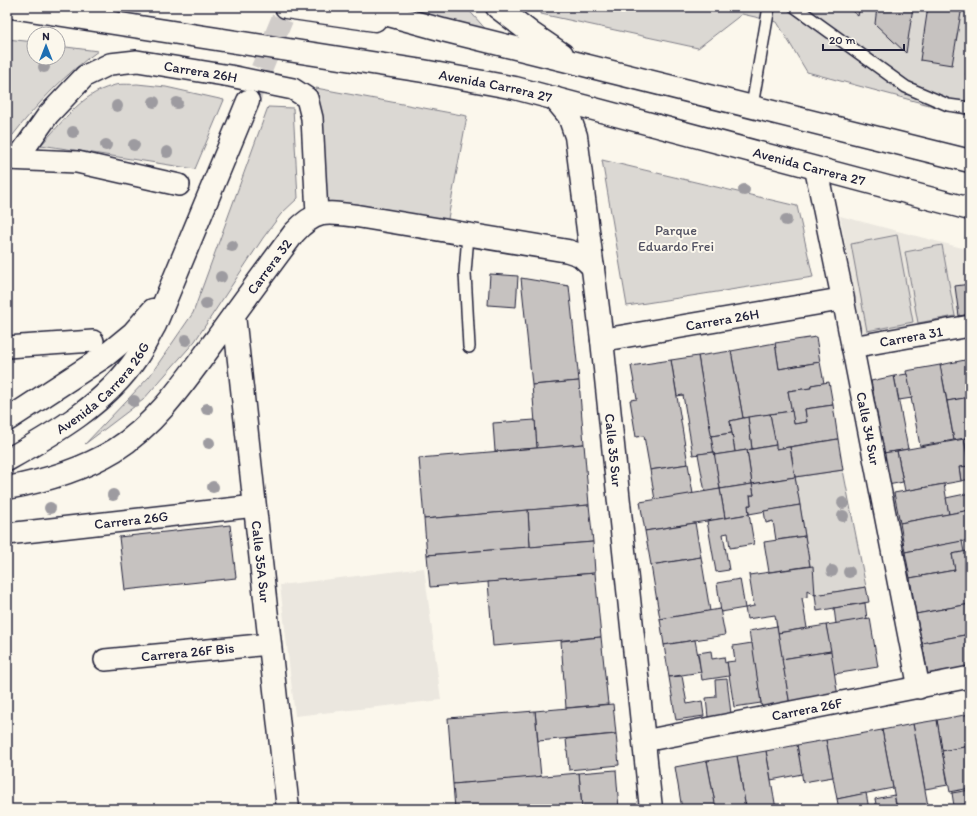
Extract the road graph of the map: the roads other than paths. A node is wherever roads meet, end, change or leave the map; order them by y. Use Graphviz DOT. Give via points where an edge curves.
graph roads {
  1 [pos="11,7"];
  2 [pos="286,7"];
  3 [pos="359,7"];
  4 [pos="497,7"];
  5 [pos="770,7"];
  6 [pos="795,7"];
  7 [pos="444,30"];
  8 [pos="575,62"];
  9 [pos="554,98"];
  10 [pos="248,101"];
  11 [pos="752,106"];
  12 [pos="970,108"];
  13 [pos="12,159"];
  14 [pos="970,161"];
  15 [pos="816,169"];
  16 [pos="179,184"];
  17 [pos="970,209"];
  18 [pos="317,214"];
  19 [pos="468,235"];
  20 [pos="593,267"];
  21 [pos="169,290"];
  22 [pos="843,299"];
  23 [pos="234,315"];
  24 [pos="970,326"];
  25 [pos="602,340"];
  26 [pos="93,341"];
  27 [pos="7,347"];
  28 [pos="469,348"];
  29 [pos="852,348"];
  30 [pos="7,420"];
  31 [pos="7,460"];
  32 [pos="7,488"];
  33 [pos="255,506"];
  34 [pos="7,534"];
  35 [pos="270,644"];
  36 [pos="105,660"];
  37 [pos="970,677"];
  38 [pos="919,688"];
  39 [pos="644,741"];
  40 [pos="288,809"];
  41 [pos="651,809"];
  1 -- 9 [label="main road, Avenida Carrera 27" via="423,70"];
  2 -- 7 [label="main road"];
  3 -- 7 [label="main road"];
  4 -- 8 [label="main road"];
  5 -- 11 [label="lane"];
  6 -- 12 [label="lane" via="906,87 948,105"];
  7 -- 8 [label="main road"];
  8 -- 11 [label="main road"];
  9 -- 15 [label="main road, Avenida Carrera 27"];
  9 -- 20 [label="main road, Calle 35 Sur" via="569,116 576,136"];
  10 -- 21 [label="main road, Avenida Carrera 26G"];
  11 -- 14 [label="main road"];
  13 -- 16 [label="street, Carrera 26H" via="77,162"];
  13 -- 18 [label="street, Carrera 26H" via="48,114 85,76 110,64 137,61 230,76 293,89 307,98 312,118"];
  15 -- 17 [label="main road, Avenida Carrera 27"];
  15 -- 22 [label="main road, Calle 34 Sur"];
  18 -- 19 [label="main road" via="358,216"];
  18 -- 23 [label="main road, Carrera 32" via="305,221 294,233"];
  19 -- 20 [label="main road" via="568,251 580,255"];
  19 -- 28 [label="lane" via="465,273"];
  20 -- 25 [label="main road, Calle 35 Sur"];
  21 -- 30 [label="main road, Avenida Carrera 26G" via="133,333 105,356"];
  21 -- 31 [label="main road, Avenida Carrera 26G" via="155,325 137,357 115,384 93,405 54,433"];
  22 -- 25 [label="main road, Carrera 26H"];
  22 -- 29 [label="street, Calle 34 Sur"];
  23 -- 32 [label="main road, Carrera 32" via="179,389 141,429 116,449 80,468 38,482"];
  23 -- 33 [label="main road, Calle 35A Sur"];
  24 -- 29 [label="street, Carrera 31"];
  25 -- 39 [label="main road, Calle 35 Sur"];
  26 -- 27 [label="street"];
  29 -- 38 [label="street, Calle 34 Sur"];
  33 -- 34 [label="street, Carrera 26G"];
  33 -- 35 [label="main road, Calle 35A Sur"];
  35 -- 36 [label="street, Carrera 26F Bis"];
  35 -- 40 [label="main road, Calle 35A Sur"];
  37 -- 38 [label="street, Carrera 26F"];
  38 -- 39 [label="street, Carrera 26F"];
  39 -- 41 [label="main road, Calle 35 Sur"];
}
